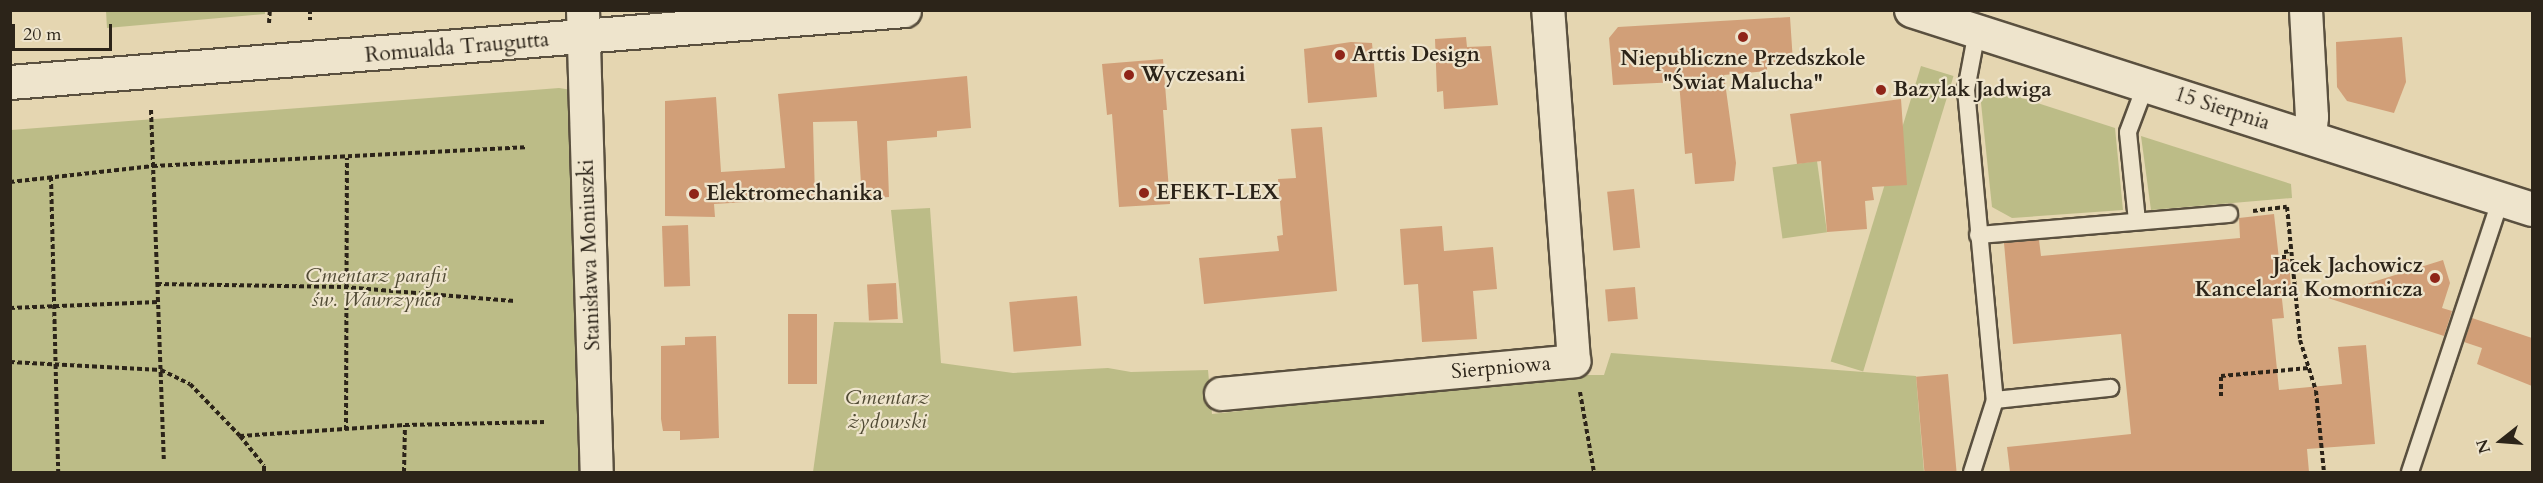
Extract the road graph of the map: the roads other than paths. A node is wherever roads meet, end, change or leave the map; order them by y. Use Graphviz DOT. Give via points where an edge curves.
graph roads {
  1 [pos="904,10"];
  2 [pos="1548,10"];
  3 [pos="1911,10"];
  4 [pos="2306,10"];
  5 [pos="1967,21"];
  6 [pos="583,24"];
  7 [pos="10,82"];
  8 [pos="2146,84"];
  9 [pos="2310,138"];
  10 [pos="2501,198"];
  11 [pos="2532,208"];
  12 [pos="2229,214"];
  13 [pos="2138,221"];
  14 [pos="1978,235"];
  15 [pos="2110,388"];
  16 [pos="1221,394"];
  17 [pos="1995,400"];
  18 [pos="597,472"];
  19 [pos="1972,472"];
  20 [pos="2410,472"];
  1 -- 6 [label="street, Romualda Traugutta"];
  2 -- 16 [label="street, Sierpniowa" via="1574,361"];
  3 -- 5 [label="street, 15 Sierpnia"];
  4 -- 9 [label="street"];
  5 -- 8 [label="street, 15 Sierpnia"];
  5 -- 14 [label="lane" via="1966,90"];
  6 -- 7 [label="street, Romualda Traugutta"];
  6 -- 18 [label="street, Stanisława Moniuszki"];
  8 -- 9 [label="street, 15 Sierpnia"];
  8 -- 13 [label="lane" via="2128,132"];
  9 -- 10 [label="street, 15 Sierpnia"];
  10 -- 11 [label="street, 15 Sierpnia"];
  10 -- 20 [label="lane"];
  12 -- 13 [label="lane"];
  13 -- 14 [label="lane"];
  14 -- 17 [label="lane"];
  15 -- 17 [label="lane"];
  17 -- 19 [label="lane"];
}
